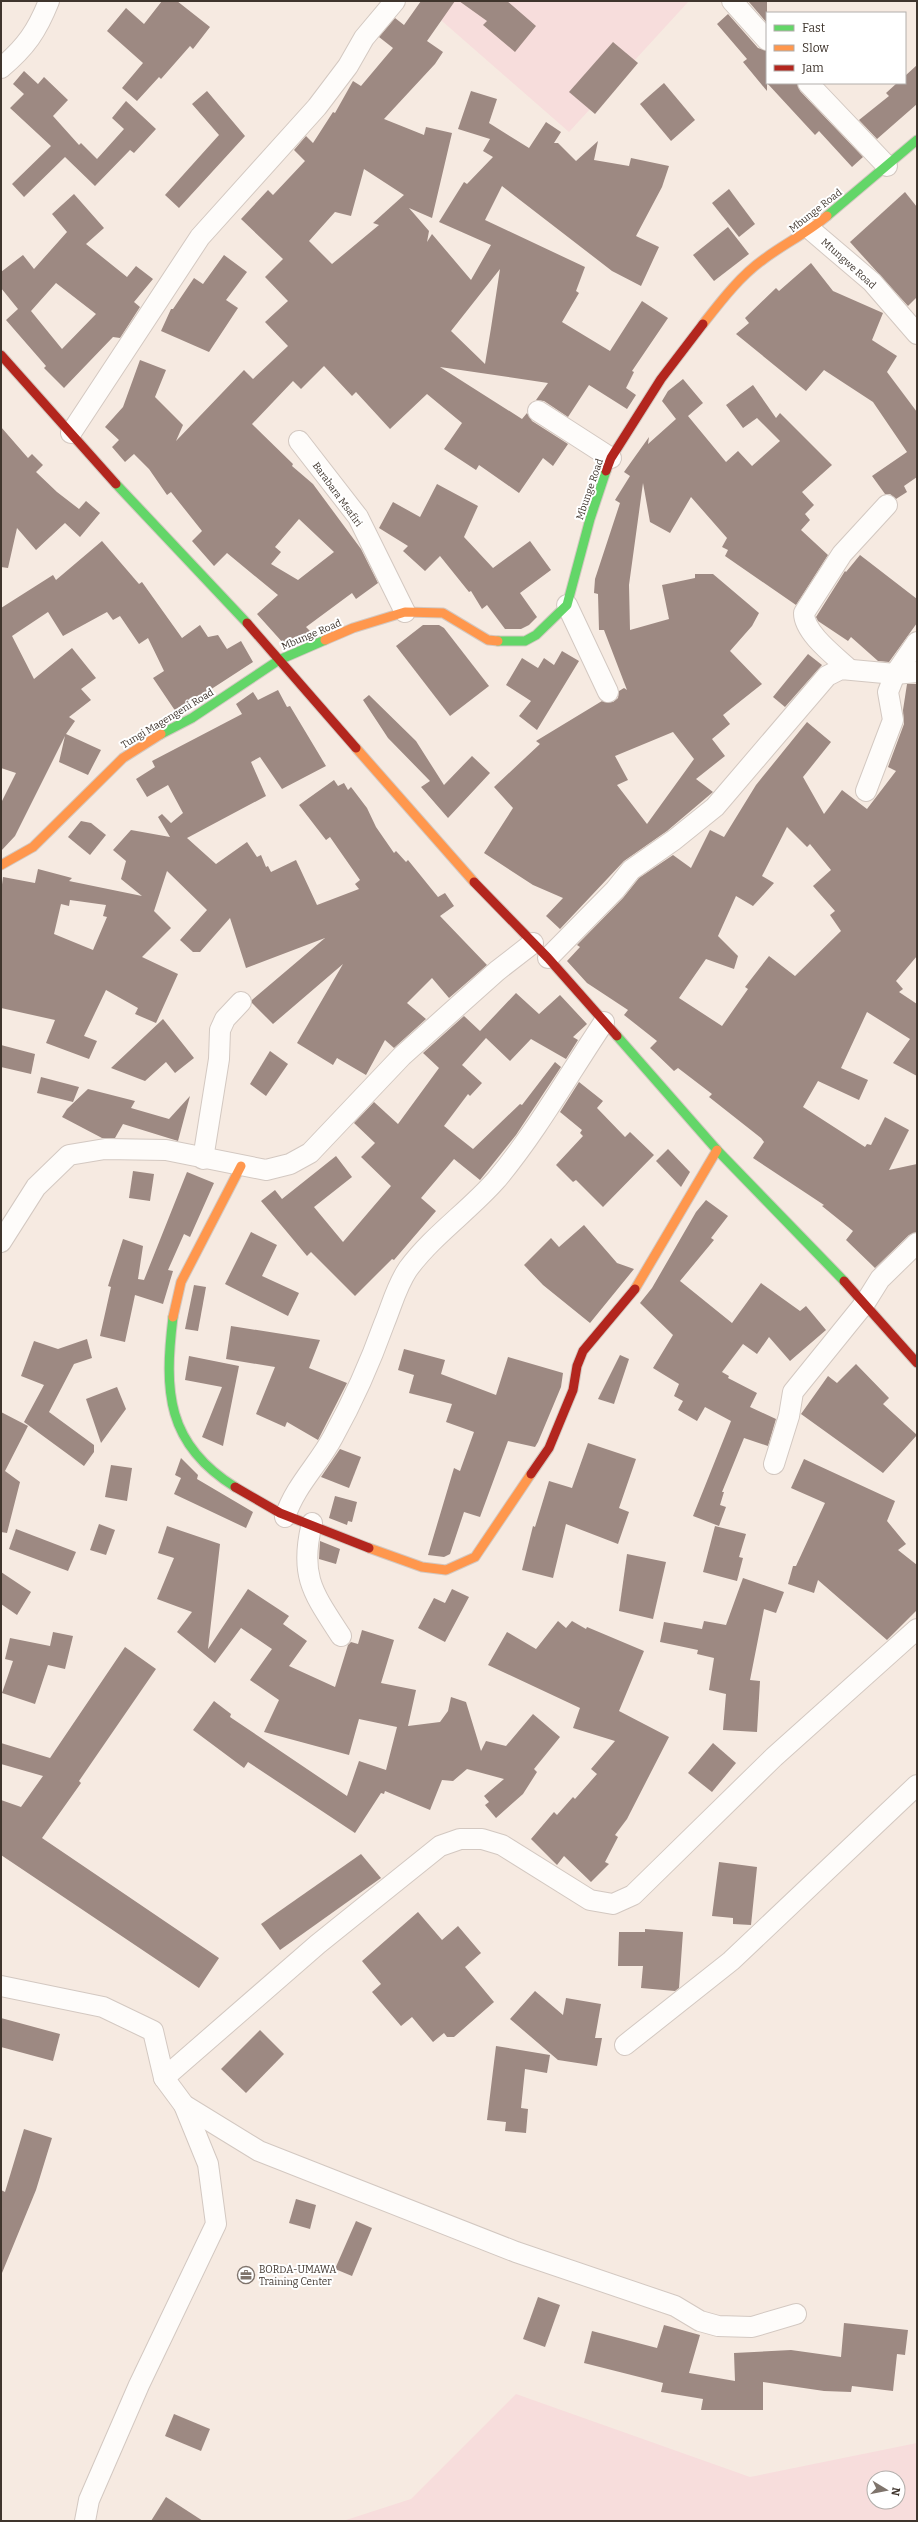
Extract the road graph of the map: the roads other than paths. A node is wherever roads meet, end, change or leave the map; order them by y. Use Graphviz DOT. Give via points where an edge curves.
graph roads {
  1 [pos="49,1"];
  2 [pos="395,1"];
  3 [pos="732,1"];
  4 [pos="766,39"];
  5 [pos="1,68"];
  6 [pos="809,84"];
  7 [pos="917,140"];
  8 [pos="887,166"];
  9 [pos="811,230"];
  10 [pos="917,334"];
  11 [pos="1,355"];
  12 [pos="538,411"];
  13 [pos="71,433"];
  14 [pos="299,441"];
  15 [pos="611,458"];
  16 [pos="887,505"];
  17 [pos="567,605"];
  18 [pos="405,612"];
  19 [pos="917,642"];
  20 [pos="279,660"];
  21 [pos="849,669"];
  22 [pos="917,672"];
  23 [pos="895,674"];
  24 [pos="608,692"];
  25 [pos="866,791"];
  26 [pos="1,865"];
  27 [pos="533,943"];
  28 [pos="548,958"];
  29 [pos="241,1002"];
  30 [pos="604,1022"];
  31 [pos="717,1150"];
  32 [pos="203,1159"];
  33 [pos="241,1166"];
  34 [pos="1,1242"];
  35 [pos="917,1243"];
  36 [pos="865,1303"];
  37 [pos="917,1364"];
  38 [pos="774,1464"];
  39 [pos="285,1517"];
  40 [pos="312,1523"];
  41 [pos="917,1629"];
  42 [pos="341,1636"];
  43 [pos="917,1785"];
  44 [pos="1,1986"];
  45 [pos="625,2045"];
  46 [pos="164,2078"];
  47 [pos="184,2105"];
  48 [pos="796,2314"];
  49 [pos="85,2521"];
  1 -- 5 [label="street" via="29,42"];
  2 -- 13 [label="street" via="364,38 348,66 317,107 200,236"];
  3 -- 4 [label="street"];
  6 -- 8 [label="street"];
  7 -- 8 [label="street, Mbunge Road"];
  8 -- 9 [label="street, Mbunge Road"];
  9 -- 10 [label="street, Mtungwe Road" via="872,282"];
  9 -- 15 [label="street, Mbunge Road" via="764,259 729,291 660,378"];
  11 -- 13 [label="street"];
  12 -- 15 [label="street"];
  13 -- 20 [label="street" via="86,453"];
  14 -- 18 [label="street, Barabara Msafiri" via="358,517"];
  15 -- 17 [label="street, Mbunge Road" via="590,519"];
  16 -- 21 [label="street" via="842,554 804,613 804,620 810,631"];
  17 -- 18 [label="street, Mbunge Road" via="536,635 525,641 513,642 488,640 443,613"];
  17 -- 24 [label="street"];
  18 -- 20 [label="street, Mbunge Road" via="353,628"];
  19 -- 23 [label="street"];
  20 -- 26 [label="street, Tungi Magengeni Road" via="192,718 123,758 33,847"];
  20 -- 27 [label="street" via="475,883"];
  21 -- 23 [label="street"];
  21 -- 28 [label="street" via="841,669 827,676 715,807 632,870 616,890"];
  22 -- 23 [label="street"];
  23 -- 25 [label="street" via="888,692 893,720"];
  27 -- 28 [label="street"];
  27 -- 33 [label="street" via="497,970 402,1056 310,1153 290,1164 266,1170"];
  28 -- 30 [label="street"];
  29 -- 32 [label="street" via="225,1019 220,1030 219,1059"];
  30 -- 31 [label="street"];
  30 -- 39 [label="street" via="522,1146 496,1180 429,1245 400,1282 360,1383 333,1438 295,1492"];
  31 -- 36 [label="street"];
  31 -- 40 [label="street" via="641,1282 583,1351 577,1366 573,1390 548,1448 475,1557 446,1570 422,1567 392,1558"];
  32 -- 33 [label="street"];
  32 -- 34 [label="street" via="166,1150 112,1149 69,1155 36,1187"];
  33 -- 39 [label="street" via="181,1282 175,1299 169,1378 170,1402 188,1445 200,1461 236,1488"];
  35 -- 36 [label="street" via="880,1279"];
  36 -- 37 [label="street"];
  36 -- 38 [label="street" via="793,1392 789,1416"];
  39 -- 40 [label="street"];
  40 -- 42 [label="street" via="306,1547 306,1572 322,1606"];
  41 -- 46 [label="street" via="774,1756 624,1901 613,1904 590,1900 502,1845 482,1839 460,1839 440,1846 318,1944"];
  43 -- 45 [label="street" via="731,1961"];
  44 -- 46 [label="street" via="103,2007 153,2031"];
  46 -- 47 [label="street"];
  47 -- 48 [label="street" via="259,2151 516,2252 674,2306 700,2321 718,2326 752,2327"];
  47 -- 49 [label="street" via="208,2164 216,2224 139,2385 89,2500"];
}
